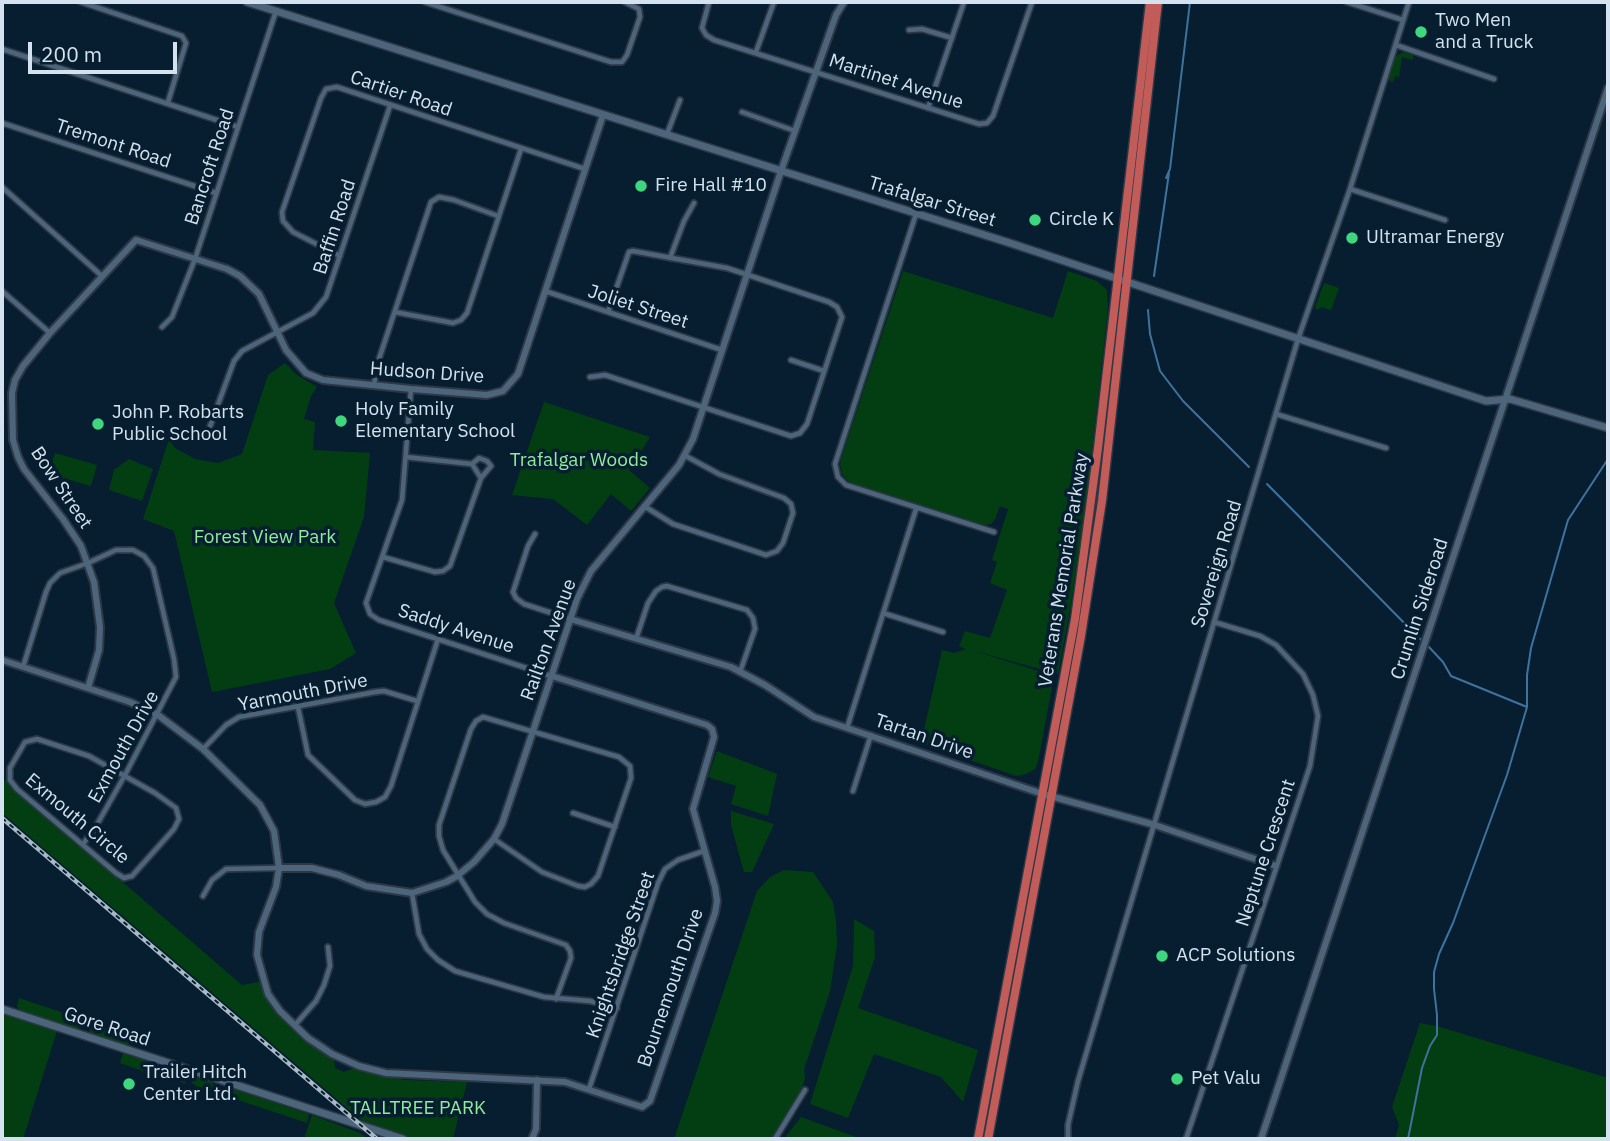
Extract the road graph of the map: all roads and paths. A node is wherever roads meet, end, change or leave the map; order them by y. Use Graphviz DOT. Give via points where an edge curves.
graph roads {
  1 [pos="81,2"];
  2 [pos="247,2"];
  3 [pos="425,2"];
  4 [pos="625,2"];
  5 [pos="709,2"];
  6 [pos="774,2"];
  7 [pos="844,2"];
  8 [pos="964,2"];
  9 [pos="1032,2"];
  10 [pos="1150,2"];
  11 [pos="1158,2"];
  12 [pos="1348,2"];
  13 [pos="1409,2"];
  14 [pos="276,11"];
  15 [pos="1403,20"];
  16 [pos="909,30"];
  17 [pos="952,38"];
  18 [pos="1396,45"];
  19 [pos="2,49"];
  20 [pos="756,52"];
  21 [pos="816,72"];
  22 [pos="1494,79"];
  23 [pos="1608,88"];
  24 [pos="680,100"];
  25 [pos="168,103"];
  26 [pos="390,106"];
  27 [pos="928,108"];
  28 [pos="742,112"];
  29 [pos="603,114"];
  30 [pos="2,122"];
  31 [pos="237,127"];
  32 [pos="796,131"];
  33 [pos="667,135"];
  34 [pos="521,149"];
  35 [pos="585,169"];
  36 [pos="781,171"];
  37 [pos="2,187"];
  38 [pos="1350,189"];
  39 [pos="216,193"];
  40 [pos="694,203"];
  41 [pos="916,214"];
  42 [pos="498,216"];
  43 [pos="1445,220"];
  44 [pos="340,257"];
  45 [pos="670,258"];
  46 [pos="195,259"];
  47 [pos="748,275"];
  48 [pos="102,276"];
  49 [pos="1117,279"];
  50 [pos="1127,282"];
  51 [pos="2,290"];
  52 [pos="545,291"];
  53 [pos="395,312"];
  54 [pos="608,312"];
  55 [pos="162,327"];
  56 [pos="276,333"];
  57 [pos="51,334"];
  58 [pos="1298,339"];
  59 [pos="722,350"];
  60 [pos="790,360"];
  61 [pos="824,372"];
  62 [pos="590,377"];
  63 [pos="374,385"];
  64 [pos="411,389"];
  65 [pos="1506,400"];
  66 [pos="704,406"];
  67 [pos="1276,414"];
  68 [pos="1608,428"];
  69 [pos="209,429"];
  70 [pos="1386,448"];
  71 [pos="684,455"];
  72 [pos="406,457"];
  73 [pos="472,464"];
  74 [pos="481,478"];
  75 [pos="645,506"];
  76 [pos="916,509"];
  77 [pos="994,532"];
  78 [pos="536,534"];
  79 [pos="383,557"];
  80 [pos="88,563"];
  81 [pos="883,613"];
  82 [pos="570,619"];
  83 [pos="1214,622"];
  84 [pos="943,632"];
  85 [pos="438,639"];
  86 [pos="636,639"];
  87 [pos="2,660"];
  88 [pos="23,667"];
  89 [pos="740,672"];
  90 [pos="552,676"];
  91 [pos="88,688"];
  92 [pos="417,701"];
  93 [pos="298,707"];
  94 [pos="158,715"];
  95 [pos="847,728"];
  96 [pos="712,729"];
  97 [pos="533,733"];
  98 [pos="872,735"];
  99 [pos="204,749"];
  100 [pos="125,775"];
  101 [pos="853,791"];
  102 [pos="1047,796"];
  103 [pos="573,813"];
  104 [pos="1155,825"];
  105 [pos="615,827"];
  106 [pos="494,839"];
  107 [pos="83,844"];
  108 [pos="704,852"];
  109 [pos="1276,866"];
  110 [pos="279,868"];
  111 [pos="457,876"];
  112 [pos="412,893"];
  113 [pos="203,896"];
  114 [pos="328,947"];
  115 [pos="556,999"];
  116 [pos="617,1008"];
  117 [pos="2,1009"];
  118 [pos="295,1025"];
  119 [pos="537,1080"];
  120 [pos="589,1089"];
  121 [pos="805,1090"];
  122 [pos="402,1139"];
  123 [pos="532,1139"];
  124 [pos="775,1139"];
  125 [pos="978,1139"];
  126 [pos="988,1139"];
  127 [pos="1068,1139"];
  128 [pos="1186,1139"];
  129 [pos="1261,1139"];
  1 -- 25 [label="street" via="182,36 186,43"];
  2 -- 14 [label="main road, Trafalgar Street"];
  3 -- 4 [label="street" via="611,62 622,62 627,55 640,17 639,9"];
  5 -- 20 [label="street, Martinet Avenue" via="702,28 706,35"];
  6 -- 20 [label="street"];
  7 -- 21 [label="street, Railton Avenue"];
  8 -- 17 [label="street"];
  9 -- 27 [label="street, Martinet Avenue" via="987,123"];
  10 -- 49 [label="highway, Veterans Memorial Parkway"];
  11 -- 50 [label="highway, Veterans Memorial Parkway"];
  12 -- 15 [label="street"];
  13 -- 15 [label="street, Sovereign Road"];
  14 -- 29 [label="main road, Trafalgar Street"];
  14 -- 31 [label="street, Bancroft Road"];
  15 -- 18 [label="street, Sovereign Road"];
  16 -- 17 [label="street"];
  17 -- 27 [label="street"];
  18 -- 22 [label="street"];
  18 -- 38 [label="street, Sovereign Road"];
  19 -- 25 [label="street"];
  20 -- 21 [label="street, Martinet Avenue"];
  21 -- 27 [label="street, Martinet Avenue"];
  21 -- 32 [label="street, Railton Avenue"];
  23 -- 65 [label="street, Crumlin Sideroad"];
  24 -- 33 [label="street"];
  25 -- 31 [label="street"];
  26 -- 34 [label="street, Cartier Road"];
  26 -- 44 [label="street, Baffin Road"];
  26 -- 44 [label="street, Cartier Road" via="337,86 326,89 284,203 287,227"];
  28 -- 32 [label="street"];
  29 -- 33 [label="main road, Trafalgar Street"];
  29 -- 35 [label="street, Hudson Drive"];
  30 -- 39 [label="street, Tremont Road"];
  31 -- 39 [label="street, Bancroft Road"];
  32 -- 36 [label="street, Railton Avenue"];
  33 -- 36 [label="main road, Trafalgar Street"];
  34 -- 35 [label="street, Cartier Road"];
  34 -- 42 [label="street"];
  35 -- 52 [label="street, Hudson Drive"];
  36 -- 41 [label="main road, Trafalgar Street"];
  36 -- 47 [label="street, Railton Avenue"];
  37 -- 48 [label="street"];
  38 -- 43 [label="street"];
  38 -- 58 [label="street, Sovereign Road"];
  39 -- 46 [label="street, Bancroft Road"];
  40 -- 45 [label="street"];
  41 -- 49 [label="main road, Trafalgar Street"];
  41 -- 76 [label="street" via="835,464 846,485"];
  42 -- 53 [label="street" via="461,320 453,323"];
  42 -- 53 [label="street" via="454,200 439,197 431,202"];
  44 -- 56 [label="street, Baffin Road" via="320,305"];
  45 -- 47 [label="street"];
  45 -- 54 [label="street" via="629,251"];
  46 -- 48 [label="street, Bow Street" via="136,240"];
  46 -- 55 [label="street, Bancroft Road" via="172,317"];
  46 -- 56 [label="street, Hudson Drive" via="227,269 250,283"];
  47 -- 59 [label="street, Railton Avenue"];
  47 -- 61 [label="street" via="837,307 842,317"];
  48 -- 57 [label="street, Bow Street"];
  49 -- 50 [label="main road, Trafalgar Street"];
  49 -- 102 [label="highway, Veterans Memorial Parkway" via="1077,606"];
  50 -- 58 [label="main road, Trafalgar Street"];
  50 -- 102 [label="highway, Veterans Memorial Parkway" via="1100,515 1081,636"];
  51 -- 57 [label="street"];
  52 -- 54 [label="street, Joliet Street"];
  52 -- 64 [label="street, Hudson Drive" via="518,374 503,391 487,395"];
  53 -- 63 [label="street"];
  54 -- 59 [label="street, Joliet Street"];
  56 -- 63 [label="street, Hudson Drive" via="306,373 323,380"];
  56 -- 69 [label="street, Baffin Road" via="234,360"];
  57 -- 80 [label="street, Bow Street" via="15,380 13,440 24,469 63,519"];
  58 -- 65 [label="main road, Trafalgar Street" via="1486,401"];
  58 -- 67 [label="street, Sovereign Road"];
  59 -- 66 [label="street, Railton Avenue"];
  60 -- 61 [label="street"];
  61 -- 66 [label="street" via="807,424 791,436"];
  62 -- 66 [label="street" via="605,375"];
  63 -- 64 [label="street, Hudson Drive"];
  64 -- 72 [label="street, Saddy Avenue"];
  65 -- 68 [label="main road, Trafalgar Street"];
  65 -- 129 [label="street, Crumlin Sideroad"];
  66 -- 71 [label="street, Railton Avenue"];
  67 -- 70 [label="street"];
  67 -- 83 [label="street, Sovereign Road"];
  71 -- 75 [label="street, Railton Avenue"];
  71 -- 75 [label="street" via="791,503 793,513 777,551 766,555 673,524"];
  72 -- 73 [label="street"];
  72 -- 79 [label="street, Saddy Avenue" via="402,500"];
  73 -- 74 [label="street"];
  73 -- 74 [label="street" via="479,458 491,466"];
  74 -- 79 [label="street" via="450,566 435,572"];
  75 -- 82 [label="street, Railton Avenue" via="591,571"];
  76 -- 77 [label="street"];
  76 -- 81 [label="street"];
  78 -- 82 [label="street" via="513,592 524,604"];
  79 -- 85 [label="street, Saddy Avenue" via="366,603 370,614"];
  80 -- 88 [label="street" via="60,573 50,583"];
  80 -- 91 [label="street, Bow Street" via="100,627"];
  80 -- 94 [label="street, Exmouth Drive" via="116,550 133,550 153,568 176,677"];
  81 -- 84 [label="street"];
  81 -- 95 [label="street"];
  82 -- 86 [label="street, Tartan Drive"];
  82 -- 90 [label="street, Railton Avenue"];
  83 -- 104 [label="street, Sovereign Road"];
  83 -- 109 [label="street, Neptune Crescent" via="1276,645 1303,674 1318,716 1310,766"];
  85 -- 90 [label="street, Saddy Avenue"];
  85 -- 92 [label="street"];
  86 -- 89 [label="street, Tartan Drive"];
  86 -- 89 [label="street" via="648,603 662,587 747,610 755,629"];
  87 -- 88 [label="street"];
  88 -- 91 [label="street"];
  89 -- 95 [label="street, Tartan Drive" via="814,717"];
  90 -- 96 [label="street, Saddy Avenue"];
  90 -- 97 [label="street, Railton Avenue"];
  91 -- 94 [label="street"];
  92 -- 93 [label="street, Yarmouth Drive" via="384,691"];
  92 -- 93 [label="street" via="391,786 385,797 365,804 308,755"];
  93 -- 99 [label="street, Yarmouth Drive" via="239,717"];
  94 -- 99 [label="street"];
  94 -- 100 [label="street, Exmouth Drive"];
  95 -- 98 [label="street, Tartan Drive"];
  96 -- 108 [label="street, Bournemouth Drive" via="714,737 693,809"];
  97 -- 105 [label="street" via="619,757 630,766 631,778"];
  97 -- 106 [label="street, Railton Avenue"];
  97 -- 111 [label="street" via="497,719 475,721 439,825 443,850"];
  98 -- 101 [label="street"];
  98 -- 102 [label="street, Tartan Drive"];
  99 -- 110 [label="street" via="260,805 274,831"];
  100 -- 107 [label="street, Exmouth Drive"];
  100 -- 107 [label="street, Exmouth Circle" via="176,808 179,819 174,829 132,876 124,878"];
  100 -- 107 [label="street, Exmouth Circle" via="37,739 26,742 10,768 10,780 17,789"];
  102 -- 104 [label="street, Tartan Drive"];
  102 -- 125 [label="highway, Veterans Memorial Parkway"];
  102 -- 126 [label="highway, Veterans Memorial Parkway"];
  103 -- 105 [label="street"];
  104 -- 109 [label="street, Tartan Drive"];
  104 -- 127 [label="street, Sovereign Road" via="1078,1082"];
  105 -- 106 [label="street" via="598,876 585,887 541,872"];
  106 -- 111 [label="street, Railton Avenue"];
  108 -- 116 [label="street, Knightsbridge Street" via="665,869"];
  108 -- 120 [label="street, Bournemouth Drive" via="715,887 715,913 650,1101 642,1107"];
  109 -- 128 [label="street, Neptune Crescent"];
  110 -- 112 [label="street, Railton Avenue" via="313,868 366,887"];
  110 -- 113 [label="street" via="226,869 212,880"];
  110 -- 118 [label="street, Bournemouth Drive" via="259,932 257,955 268,994"];
  111 -- 112 [label="street, Railton Avenue"];
  111 -- 115 [label="street" via="487,914 566,945 570,958"];
  112 -- 115 [label="street" via="419,934 438,960 455,971"];
  114 -- 118 [label="street" via="330,966 324,985"];
  115 -- 116 [label="street"];
  116 -- 120 [label="street, Knightsbridge Street"];
  117 -- 122 [label="main road, Gore Road"];
  118 -- 119 [label="street, Bournemouth Drive" via="332,1054 386,1073"];
  119 -- 120 [label="street, Bournemouth Drive"];
  119 -- 123 [label="street"];
  121 -- 124 [label="street"];
}
